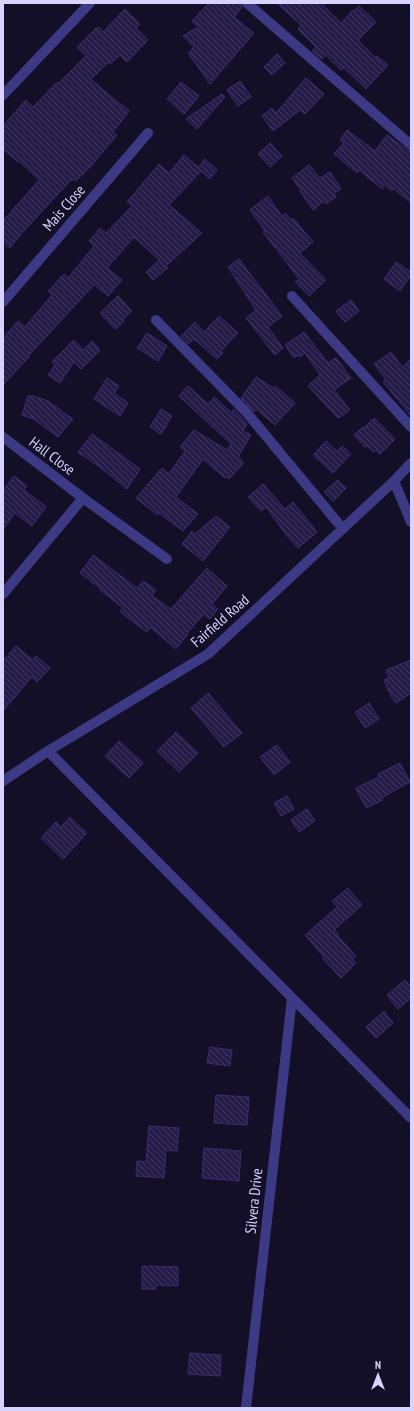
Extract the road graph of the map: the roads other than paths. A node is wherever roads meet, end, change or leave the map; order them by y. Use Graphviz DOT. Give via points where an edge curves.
graph roads {
  1 [pos="90,3"];
  2 [pos="247,3"];
  3 [pos="3,95"];
  4 [pos="148,133"];
  5 [pos="411,145"];
  6 [pos="292,296"];
  7 [pos="3,302"];
  8 [pos="156,320"];
  9 [pos="411,427"];
  10 [pos="3,437"];
  11 [pos="411,463"];
  12 [pos="394,481"];
  13 [pos="84,498"];
  14 [pos="411,522"];
  15 [pos="343,530"];
  16 [pos="167,559"];
  17 [pos="3,594"];
  18 [pos="48,751"];
  19 [pos="3,780"];
  20 [pos="292,998"];
  21 [pos="411,1118"];
  22 [pos="246,1408"];
  1 -- 3 [label="street"];
  2 -- 5 [label="street"];
  4 -- 7 [label="street, Mais Close"];
  6 -- 9 [label="street"];
  8 -- 15 [label="street" via="247,413"];
  10 -- 13 [label="street, Hall Close"];
  11 -- 12 [label="street, Fairfield Road"];
  12 -- 14 [label="street"];
  12 -- 15 [label="street, Fairfield Road"];
  13 -- 16 [label="street, Hall Close"];
  13 -- 17 [label="street"];
  15 -- 18 [label="street, Fairfield Road" via="208,654"];
  18 -- 19 [label="street, Fairfield Road"];
  18 -- 20 [label="street"];
  20 -- 21 [label="street"];
  20 -- 22 [label="street, Silvera Drive"];
}
